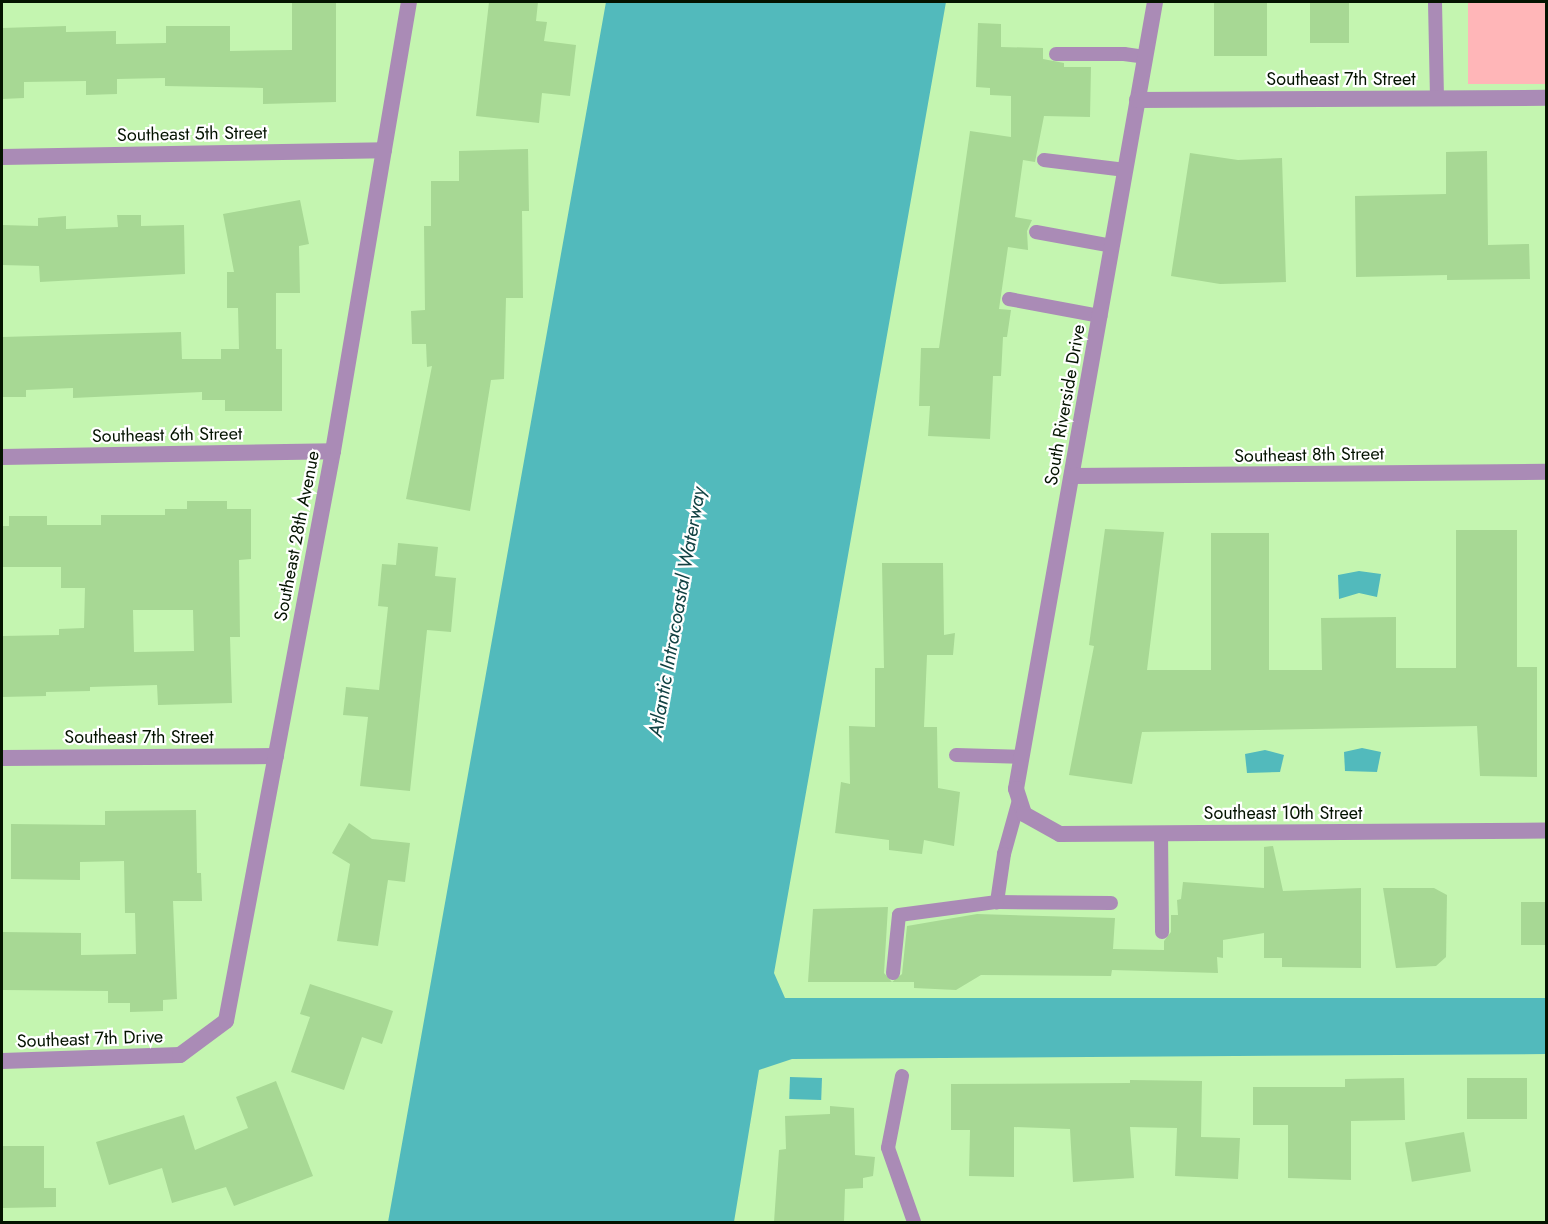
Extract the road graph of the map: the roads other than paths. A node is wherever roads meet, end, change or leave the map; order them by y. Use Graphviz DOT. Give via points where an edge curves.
graph roads {
  1 [pos="409,2"];
  2 [pos="1155,2"];
  3 [pos="1435,2"];
  4 [pos="1056,54"];
  5 [pos="1145,57"];
  6 [pos="1437,98"];
  7 [pos="1546,98"];
  8 [pos="1137,100"];
  9 [pos="384,150"];
  10 [pos="2,157"];
  11 [pos="1044,160"];
  12 [pos="1125,170"];
  13 [pos="1036,232"];
  14 [pos="1112,246"];
  15 [pos="1009,299"];
  16 [pos="1100,316"];
  17 [pos="333,451"];
  18 [pos="2,457"];
  19 [pos="1546,472"];
  20 [pos="1073,476"];
  21 [pos="956,755"];
  22 [pos="276,756"];
  23 [pos="1022,757"];
  24 [pos="2,758"];
  25 [pos="1022,807"];
  26 [pos="1546,831"];
  27 [pos="1161,833"];
  28 [pos="997,902"];
  29 [pos="1111,903"];
  30 [pos="1162,932"];
  31 [pos="893,973"];
  32 [pos="180,1055"];
  33 [pos="2,1061"];
  34 [pos="902,1076"];
  35 [pos="914,1222"];
  1 -- 9 [label="street, Southeast 28th Avenue"];
  2 -- 5 [label="street, South Riverside Drive"];
  3 -- 6 [label="lane"];
  4 -- 5 [label="lane"];
  5 -- 8 [label="street, South Riverside Drive"];
  6 -- 7 [label="street, Southeast 7th Street"];
  6 -- 8 [label="street, Southeast 7th Street"];
  8 -- 12 [label="street, South Riverside Drive"];
  9 -- 10 [label="street, Southeast 5th Street"];
  9 -- 17 [label="street, Southeast 28th Avenue"];
  11 -- 12 [label="lane"];
  12 -- 14 [label="street, South Riverside Drive"];
  13 -- 14 [label="lane"];
  14 -- 16 [label="street, South Riverside Drive"];
  15 -- 16 [label="lane"];
  16 -- 20 [label="street, South Riverside Drive"];
  17 -- 18 [label="street, Southeast 6th Street"];
  17 -- 22 [label="street, Southeast 28th Avenue"];
  19 -- 20 [label="street, Southeast 8th Street"];
  20 -- 23 [label="street, South Riverside Drive"];
  21 -- 23 [label="lane"];
  22 -- 24 [label="street, Southeast 7th Street"];
  22 -- 32 [label="street, Southeast 28th Avenue" via="226,1021"];
  23 -- 25 [label="street, South Riverside Drive" via="1016,789"];
  25 -- 27 [label="street, Southeast 10th Street" via="1060,834"];
  25 -- 28 [label="lane" via="1004,854"];
  26 -- 27 [label="street, Southeast 10th Street"];
  27 -- 30 [label="lane"];
  28 -- 29 [label="lane"];
  28 -- 31 [label="lane" via="899,915"];
  32 -- 33 [label="street, Southeast 7th Drive"];
  34 -- 35 [label="lane" via="888,1148"];
}
